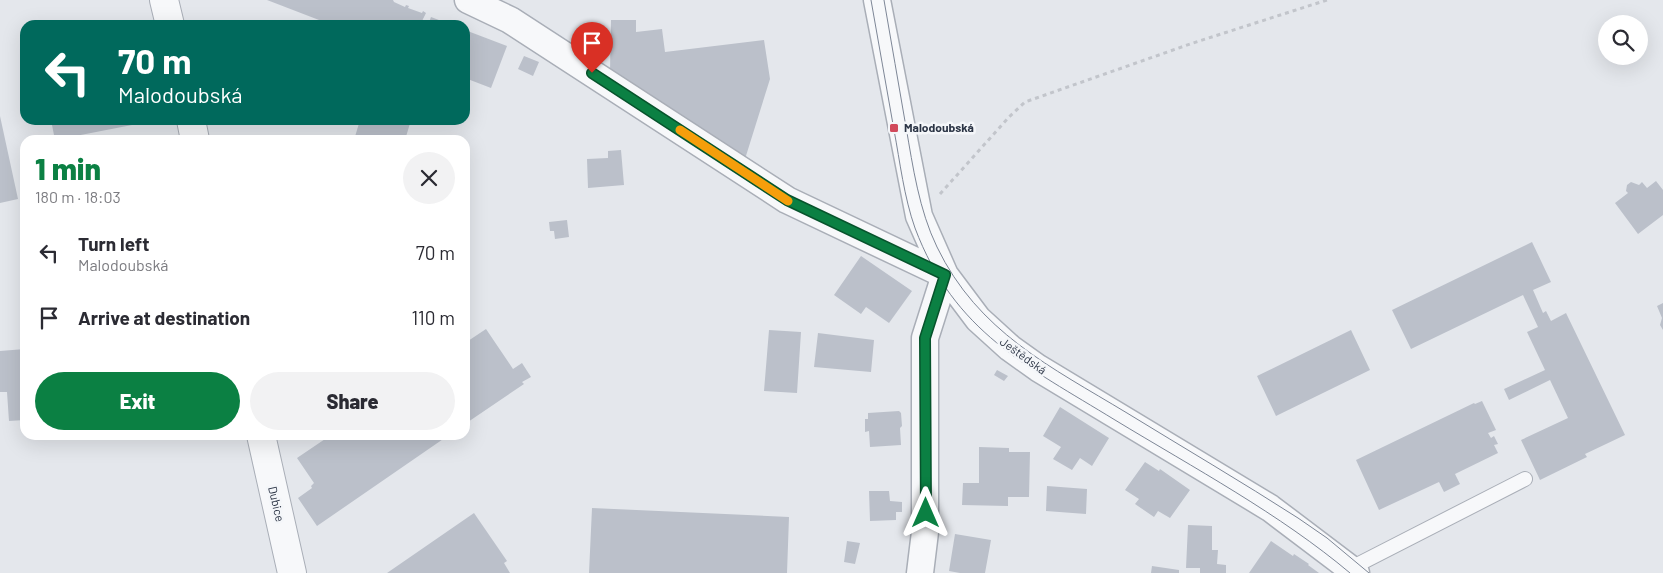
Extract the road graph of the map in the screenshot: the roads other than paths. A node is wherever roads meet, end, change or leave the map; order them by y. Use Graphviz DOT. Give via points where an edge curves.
graph roads {
  1 [pos="164,0"];
  2 [pos="468,0"];
  3 [pos="877,0"];
  4 [pos="169,20"];
  5 [pos="945,275"];
  6 [pos="262,440"];
  7 [pos="1525,479"];
  8 [pos="1353,571"];
  9 [pos="292,573"];
  10 [pos="920,573"];
  1 -- 4 [label="street"];
  2 -- 5 [label="street" via="510,20 787,200"];
  3 -- 5 [label="street, Ještědská" via="919,216"];
  5 -- 8 [label="street, Ještědská" via="978,320 1010,348 1270,508"];
  5 -- 10 [label="street" via="925,338 926,532"];
  6 -- 9 [label="street, Dubice"];
  7 -- 8 [label="lane"];
}
